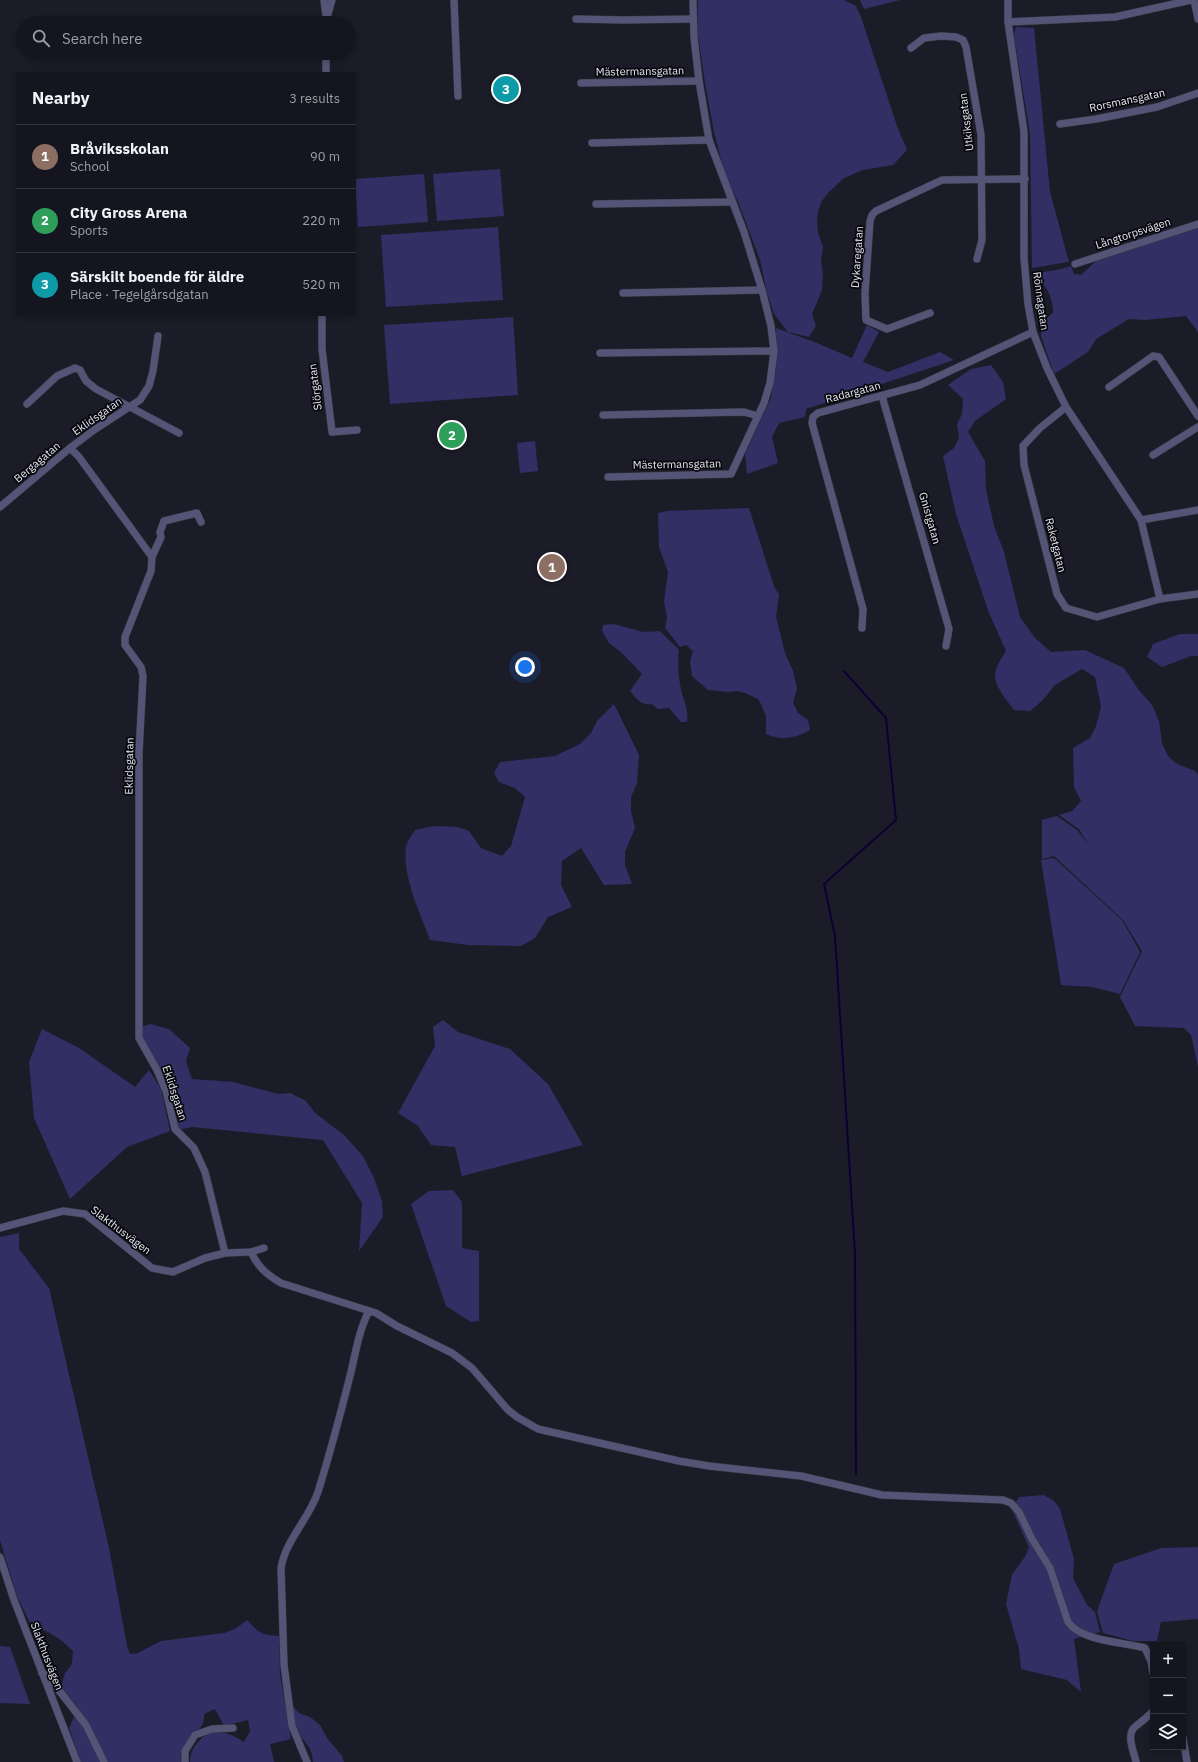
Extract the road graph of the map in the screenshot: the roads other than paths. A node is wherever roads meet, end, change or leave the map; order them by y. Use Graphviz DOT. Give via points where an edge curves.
graph roads {
  1 [pos="324,0"];
  2 [pos="332,0"];
  3 [pos="454,0"];
  4 [pos="693,0"];
  5 [pos="1008,0"];
  6 [pos="1192,0"];
  7 [pos="326,16"];
  8 [pos="328,16"];
  9 [pos="576,19"];
  10 [pos="693,19"];
  11 [pos="1198,19"];
  12 [pos="1008,22"];
  13 [pos="911,48"];
  14 [pos="326,60"];
  15 [pos="326,72"];
  16 [pos="699,81"];
  17 [pos="581,83"];
  18 [pos="1198,93"];
  19 [pos="458,96"];
  20 [pos="1060,124"];
  21 [pos="709,140"];
  22 [pos="592,143"];
  23 [pos="1025,179"];
  24 [pos="981,180"];
  25 [pos="732,202"];
  26 [pos="596,204"];
  27 [pos="1198,224"];
  28 [pos="978,259"];
  29 [pos="1075,264"];
  30 [pos="762,290"];
  31 [pos="623,293"];
  32 [pos="930,313"];
  33 [pos="322,316"];
  34 [pos="1033,332"];
  35 [pos="158,336"];
  36 [pos="774,351"];
  37 [pos="600,353"];
  38 [pos="1109,387"];
  39 [pos="882,396"];
  40 [pos="27,404"];
  41 [pos="1066,407"];
  42 [pos="129,408"];
  43 [pos="603,414"];
  44 [pos="758,416"];
  45 [pos="1198,416"];
  46 [pos="1198,427"];
  47 [pos="357,430"];
  48 [pos="179,433"];
  49 [pos="70,448"];
  50 [pos="1153,455"];
  51 [pos="608,477"];
  52 [pos="0,507"];
  53 [pos="1198,510"];
  54 [pos="1141,520"];
  55 [pos="200,522"];
  56 [pos="152,558"];
  57 [pos="1198,594"];
  58 [pos="1160,599"];
  59 [pos="862,628"];
  60 [pos="946,646"];
  61 [pos="0,1228"];
  62 [pos="264,1248"];
  63 [pos="251,1252"];
  64 [pos="225,1253"];
  65 [pos="368,1310"];
  66 [pos="0,1557"];
  67 [pos="1150,1661"];
  68 [pos="42,1673"];
  69 [pos="1151,1714"];
  70 [pos="232,1728"];
  71 [pos="1185,1750"];
  72 [pos="77,1762"];
  73 [pos="104,1762"];
  74 [pos="185,1762"];
  75 [pos="307,1762"];
  76 [pos="1136,1762"];
  77 [pos="1187,1762"];
  1 -- 7 [label="street"];
  2 -- 8 [label="street"];
  3 -- 19 [label="street"];
  4 -- 10 [label="street, Mästermansgatan"];
  5 -- 12 [label="street, Rönnagatan"];
  6 -- 11 [label="street"];
  6 -- 12 [label="street" via="1115,17"];
  9 -- 10 [label="street"];
  10 -- 16 [label="street, Mästermansgatan"];
  12 -- 23 [label="street, Rönnagatan" via="1023,124"];
  13 -- 24 [label="street, Utkiksgatan" via="924,38 941,36 963,40 981,135"];
  14 -- 15 [label="street"];
  16 -- 17 [label="street, Mästermansgatan"];
  16 -- 21 [label="street, Mästermansgatan"];
  18 -- 20 [label="street, Rorsmansgatan" via="1157,107"];
  21 -- 22 [label="street"];
  21 -- 25 [label="street, Mästermansgatan"];
  23 -- 24 [label="street, Dykaregatan"];
  23 -- 34 [label="street, Rönnagatan" via="1024,258"];
  24 -- 28 [label="street, Utkiksgatan" via="982,240"];
  24 -- 32 [label="street, Dykaregatan" via="942,180 872,215 865,294 866,320 887,329"];
  25 -- 26 [label="street"];
  25 -- 30 [label="street, Mästermansgatan"];
  27 -- 29 [label="street, Långtorpsvägen"];
  30 -- 31 [label="street"];
  30 -- 36 [label="street, Mästermansgatan"];
  33 -- 47 [label="street, Slörgatan" via="322,349 332,432"];
  34 -- 39 [label="street, Radargatan" via="920,385"];
  34 -- 41 [label="street, Rönnagatan" via="1046,368"];
  35 -- 42 [label="street, Eklidsgatan" via="154,371 149,386 140,400"];
  36 -- 37 [label="street"];
  36 -- 44 [label="street, Mästermansgatan" via="770,383"];
  38 -- 45 [label="street" via="1153,356 1159,357"];
  39 -- 59 [label="street, Radargatan" via="818,413 813,417 812,423 863,609"];
  39 -- 60 [label="street, Gnistgatan" via="949,629"];
  40 -- 42 [label="street" via="57,376 75,368 80,370 96,390"];
  41 -- 54 [label="street, Rönnagatan"];
  41 -- 58 [label="street, Raketgatan" via="1023,446 1024,465 1057,594 1066,608 1097,617"];
  42 -- 48 [label="street"];
  42 -- 49 [label="street, Eklidsgatan"];
  43 -- 44 [label="street" via="744,412"];
  44 -- 51 [label="street, Mästermansgatan" via="731,474"];
  46 -- 50 [label="street"];
  49 -- 52 [label="street, Bergagatan"];
  49 -- 56 [label="street, Eklidsgatan"];
  53 -- 54 [label="street"];
  54 -- 58 [label="street, Rönnagatan"];
  55 -- 56 [label="street" via="197,513 164,521 161,537"];
  56 -- 64 [label="street, Eklidsgatan" via="151,571 124,645 141,667 143,676 139,753 139,1038 166,1091 175,1128 194,1148 205,1172"];
  57 -- 58 [label="street"];
  61 -- 64 [label="street, Slakthusvägen" via="63,1210 85,1214 152,1268 173,1272 205,1258"];
  62 -- 63 [label="street, Slakthusvägen"];
  63 -- 64 [label="street, Slakthusvägen"];
  63 -- 65 [label="street" via="261,1269 281,1283"];
  65 -- 67 [label="street" via="459,1358 472,1368 508,1410 528,1424 547,1431 679,1461 816,1479 882,1495 1003,1500 1010,1503 1019,1512 1050,1568 1064,1613 1072,1628 1086,1636 1145,1648"];
  65 -- 75 [label="street" via="361,1326 318,1492 286,1550 280,1568 284,1665 292,1726"];
  66 -- 68 [label="street, Slakthusvägen"];
  68 -- 72 [label="street, Slakthusvägen"];
  68 -- 73 [label="street" via="47,1675 86,1725"];
  69 -- 76 [label="street" via="1131,1732"];
  70 -- 74 [label="street" via="212,1729 195,1735 185,1751"];
  71 -- 77 [label="street"];
}
